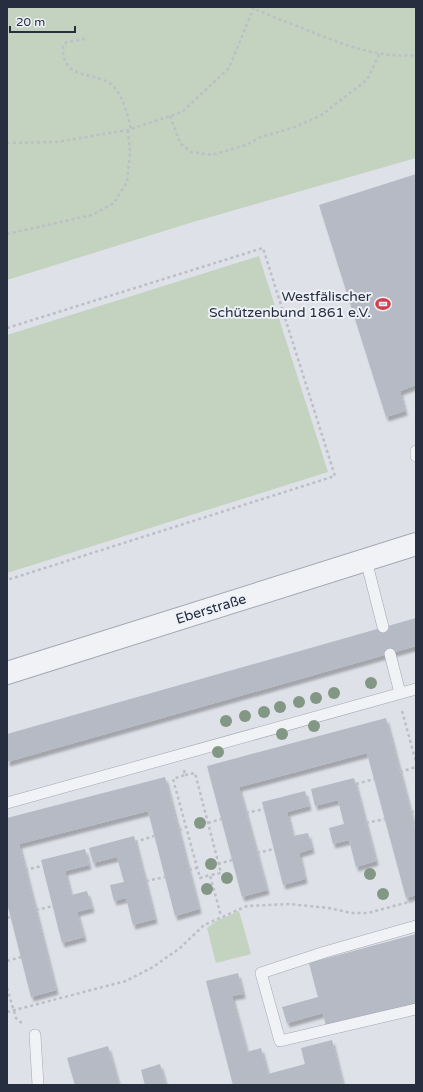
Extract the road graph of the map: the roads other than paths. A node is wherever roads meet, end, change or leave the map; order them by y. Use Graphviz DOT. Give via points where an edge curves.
graph roads {
  1 [pos="416,451"];
  2 [pos="416,456"];
  3 [pos="416,544"];
  4 [pos="366,560"];
  5 [pos="383,627"];
  6 [pos="390,654"];
  7 [pos="7,673"];
  8 [pos="416,689"];
  9 [pos="399,694"];
  10 [pos="7,803"];
  11 [pos="416,926"];
  12 [pos="416,1009"];
  13 [pos="36,1035"];
  14 [pos="38,1085"];
  1 -- 2 [label="lane"];
  3 -- 4 [label="street, Eberstraße"];
  4 -- 5 [label="lane"];
  4 -- 7 [label="street, Eberstraße"];
  6 -- 9 [label="lane"];
  8 -- 9 [label="lane"];
  9 -- 10 [label="lane"];
  11 -- 12 [label="lane" via="261,973 280,1041"];
  13 -- 14 [label="lane"];
}
